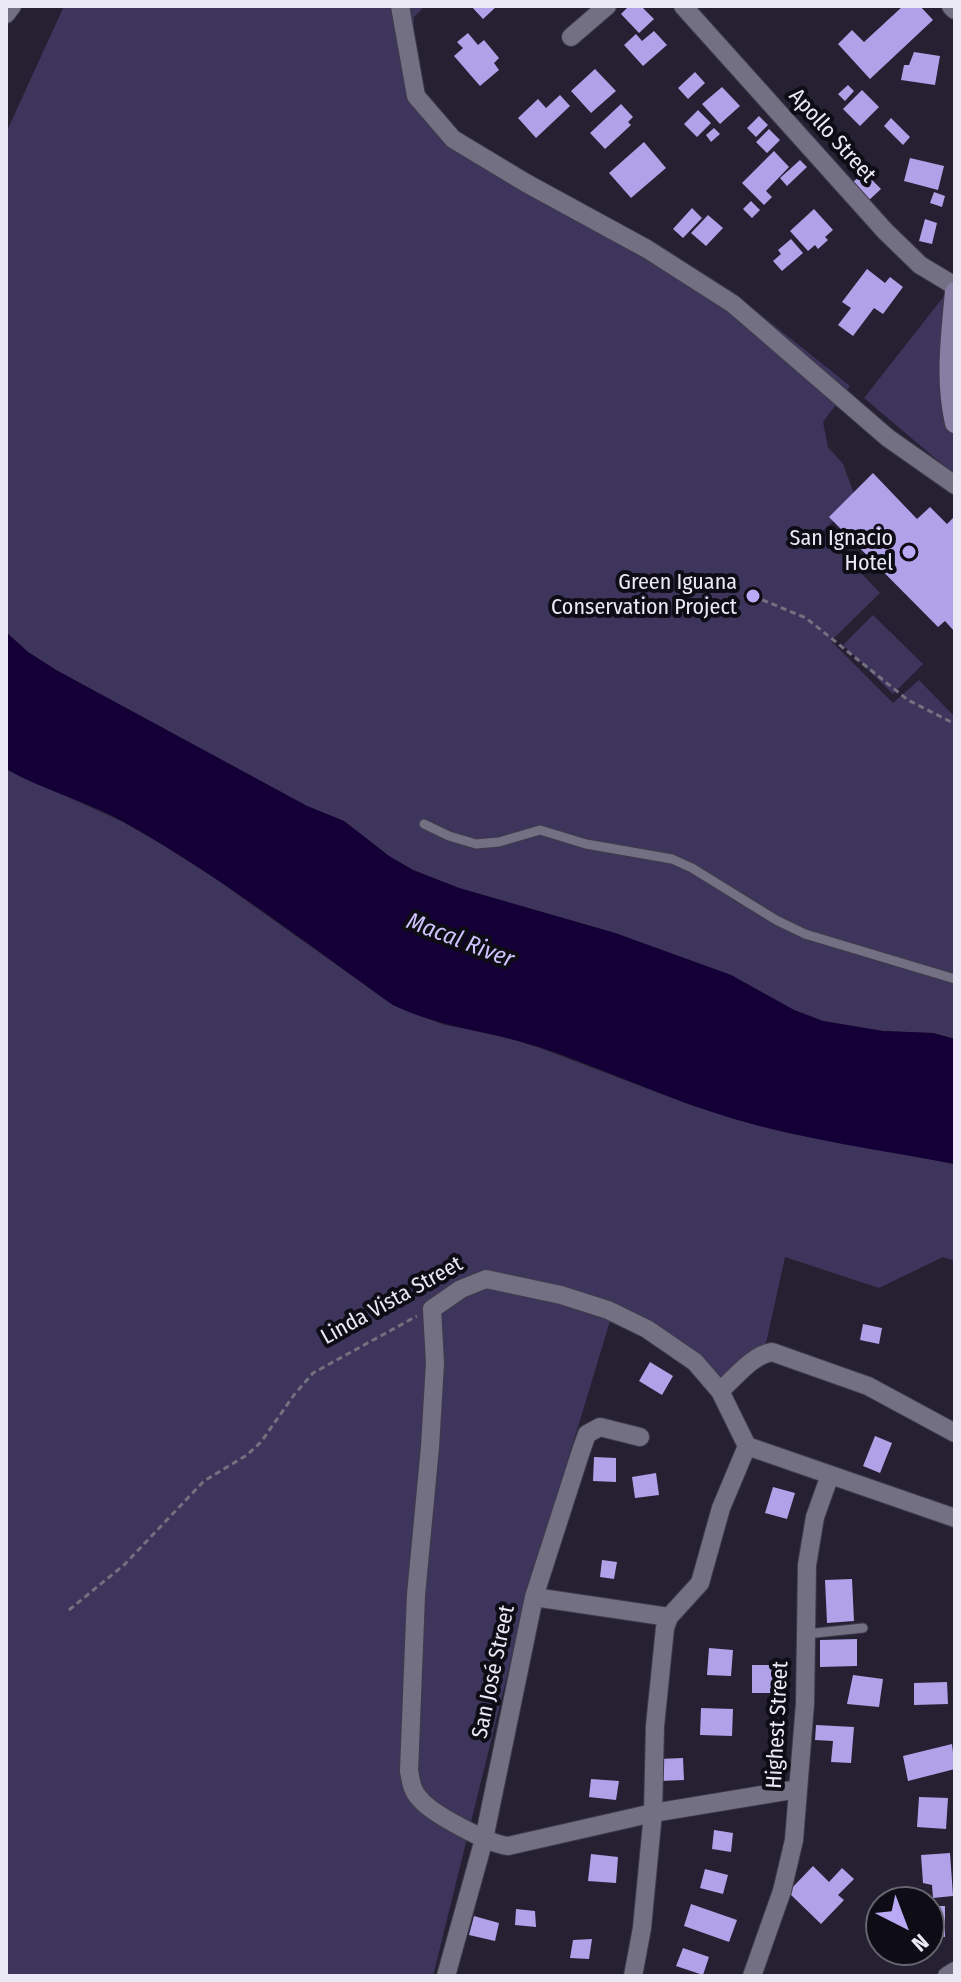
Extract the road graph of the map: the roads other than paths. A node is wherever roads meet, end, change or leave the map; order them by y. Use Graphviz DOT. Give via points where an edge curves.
graph roads {
  1 [pos="12,6"];
  2 [pos="400,6"];
  3 [pos="607,6"];
  4 [pos="683,6"];
  5 [pos="6,14"];
  6 [pos="571,37"];
  7 [pos="955,289"];
  8 [pos="952,361"];
  9 [pos="955,423"];
  10 [pos="955,485"];
  11 [pos="424,824"];
  12 [pos="955,979"];
  13 [pos="720,1391"];
  14 [pos="955,1433"];
  15 [pos="640,1437"];
  16 [pos="747,1446"];
  17 [pos="830,1475"];
  18 [pos="955,1518"];
  19 [pos="534,1597"];
  20 [pos="669,1617"];
  21 [pos="863,1628"];
  22 [pos="806,1634"];
  23 [pos="798,1789"];
  24 [pos="653,1813"];
  25 [pos="484,1839"];
  26 [pos="955,1971"];
  27 [pos="446,1976"];
  28 [pos="633,1976"];
  29 [pos="752,1976"];
  30 [pos="947,1976"];
  1 -- 5 [label="street"];
  2 -- 10 [label="street" via="416,96 453,139 733,304 888,438"];
  3 -- 6 [label="street"];
  4 -- 7 [label="street, Apollo Street" via="885,231"];
  7 -- 8 [label="main road"];
  8 -- 9 [label="main road"];
  11 -- 12 [label="lane" via="476,844 540,830 672,859 805,934"];
  13 -- 14 [label="street" via="763,1353 772,1352 879,1391"];
  13 -- 16 [label="street, Linda Vista Street"];
  13 -- 25 [label="street, Linda Vista Street" via="695,1362 657,1336 608,1310 561,1295 486,1279 432,1309 435,1363 416,1595 409,1771 421,1802"];
  15 -- 19 [label="street, San José Street" via="600,1427 587,1434"];
  16 -- 17 [label="street"];
  16 -- 20 [label="street" via="721,1508 700,1583"];
  17 -- 18 [label="street"];
  17 -- 22 [label="street, Highest Street" via="807,1565"];
  19 -- 20 [label="street"];
  19 -- 25 [label="street, San José Street"];
  20 -- 24 [label="street" via="655,1726"];
  21 -- 22 [label="lane"];
  22 -- 23 [label="street, Highest Street"];
  23 -- 24 [label="street"];
  23 -- 29 [label="street, Highest Street" via="782,1891"];
  24 -- 25 [label="street" via="508,1846"];
  24 -- 28 [label="street"];
  25 -- 27 [label="street, San José Street"];
  26 -- 30 [label="street"];
}
